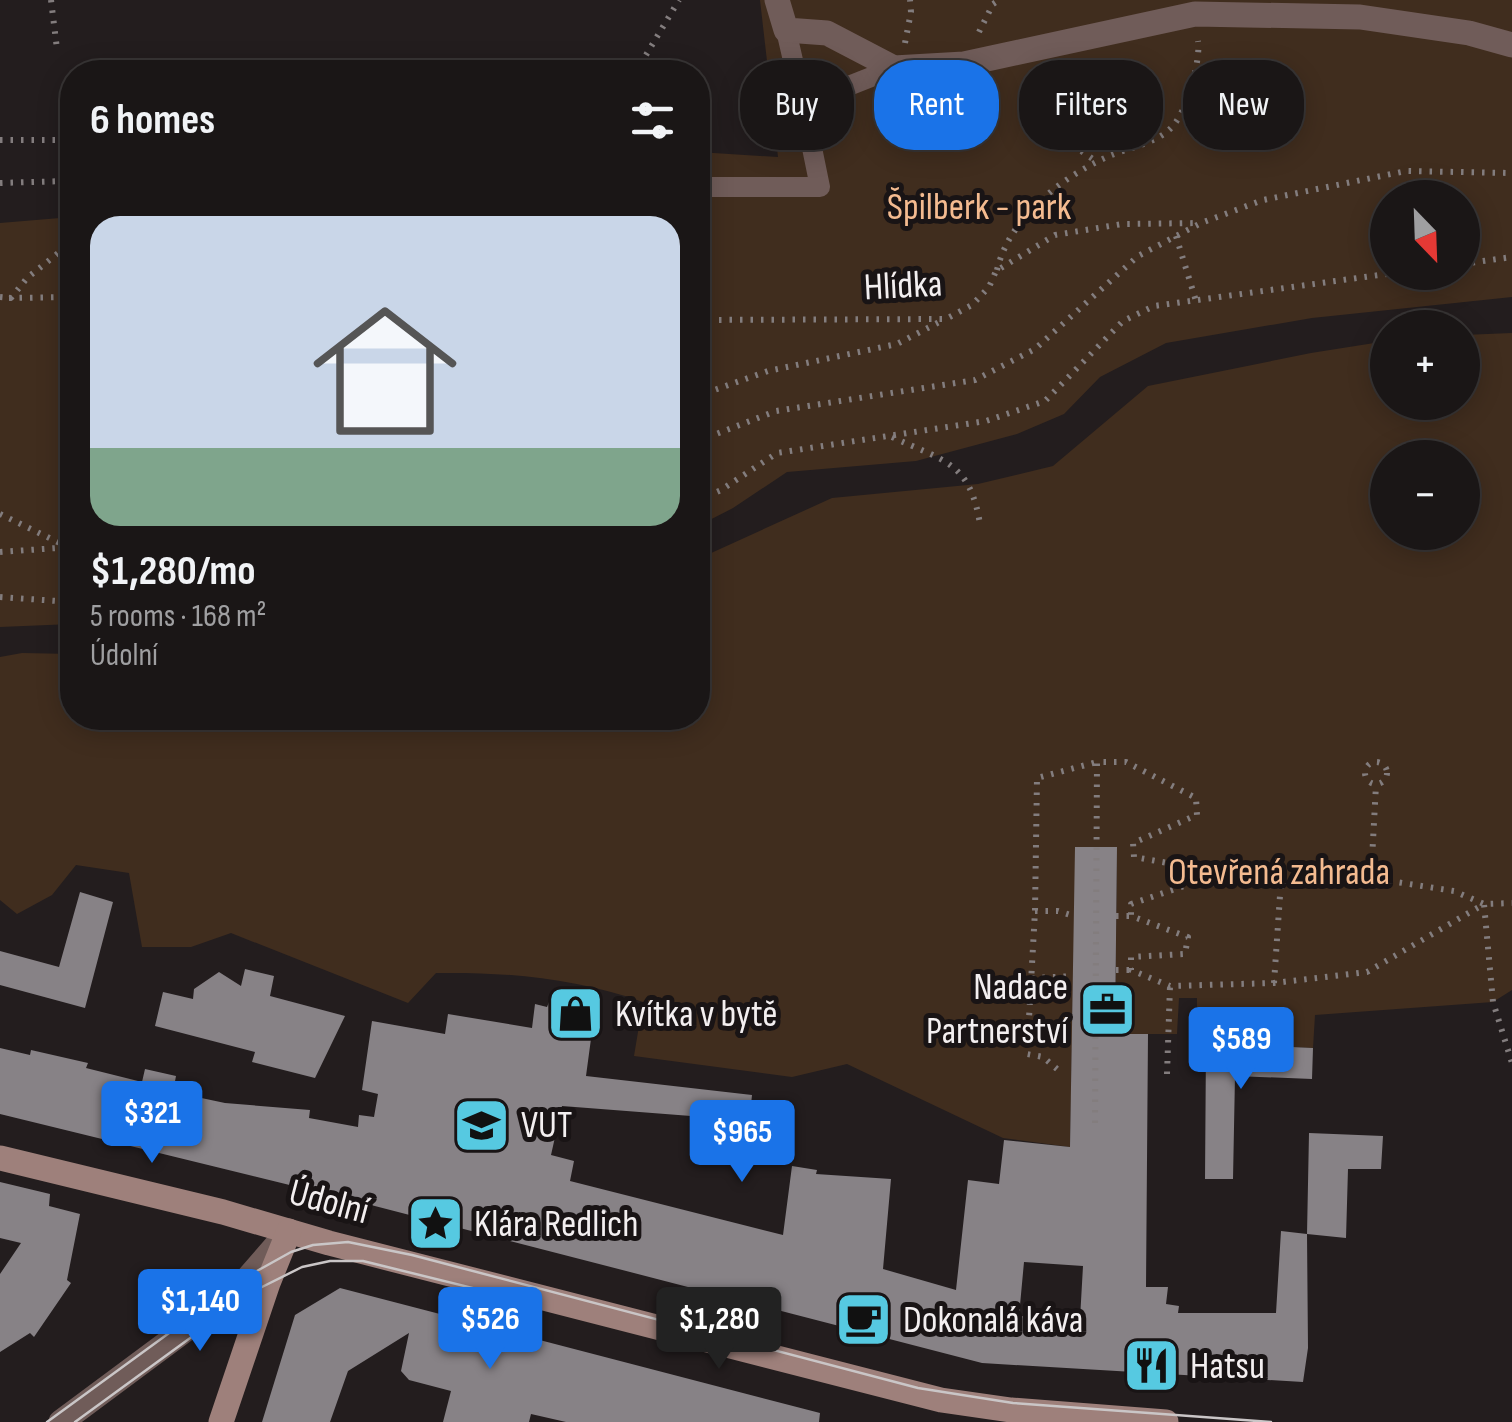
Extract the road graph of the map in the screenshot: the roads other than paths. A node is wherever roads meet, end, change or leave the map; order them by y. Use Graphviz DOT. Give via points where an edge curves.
graph roads {
  1 [pos="776,0"];
  2 [pos="786,30"];
  3 [pos="1512,44"];
  4 [pos="793,60"];
  5 [pos="879,60"];
  6 [pos="982,60"];
  7 [pos="812,150"];
  8 [pos="710,188"];
  9 [pos="0,1158"];
  10 [pos="289,1231"];
  11 [pos="60,1422"];
  12 [pos="222,1422"];
  13 [pos="1166,1422"];
  1 -- 2 [label="street"];
  2 -- 4 [label="lane"];
  2 -- 5 [label="street" via="827,33"];
  3 -- 6 [label="street" via="1360,17 1196,14"];
  7 -- 8 [label="lane" via="820,187"];
  9 -- 10 [label="street, Údolní"];
  10 -- 11 [label="street" via="236,1292"];
  10 -- 12 [label="street"];
  10 -- 13 [label="street, Údolní" via="941,1400"];
}
